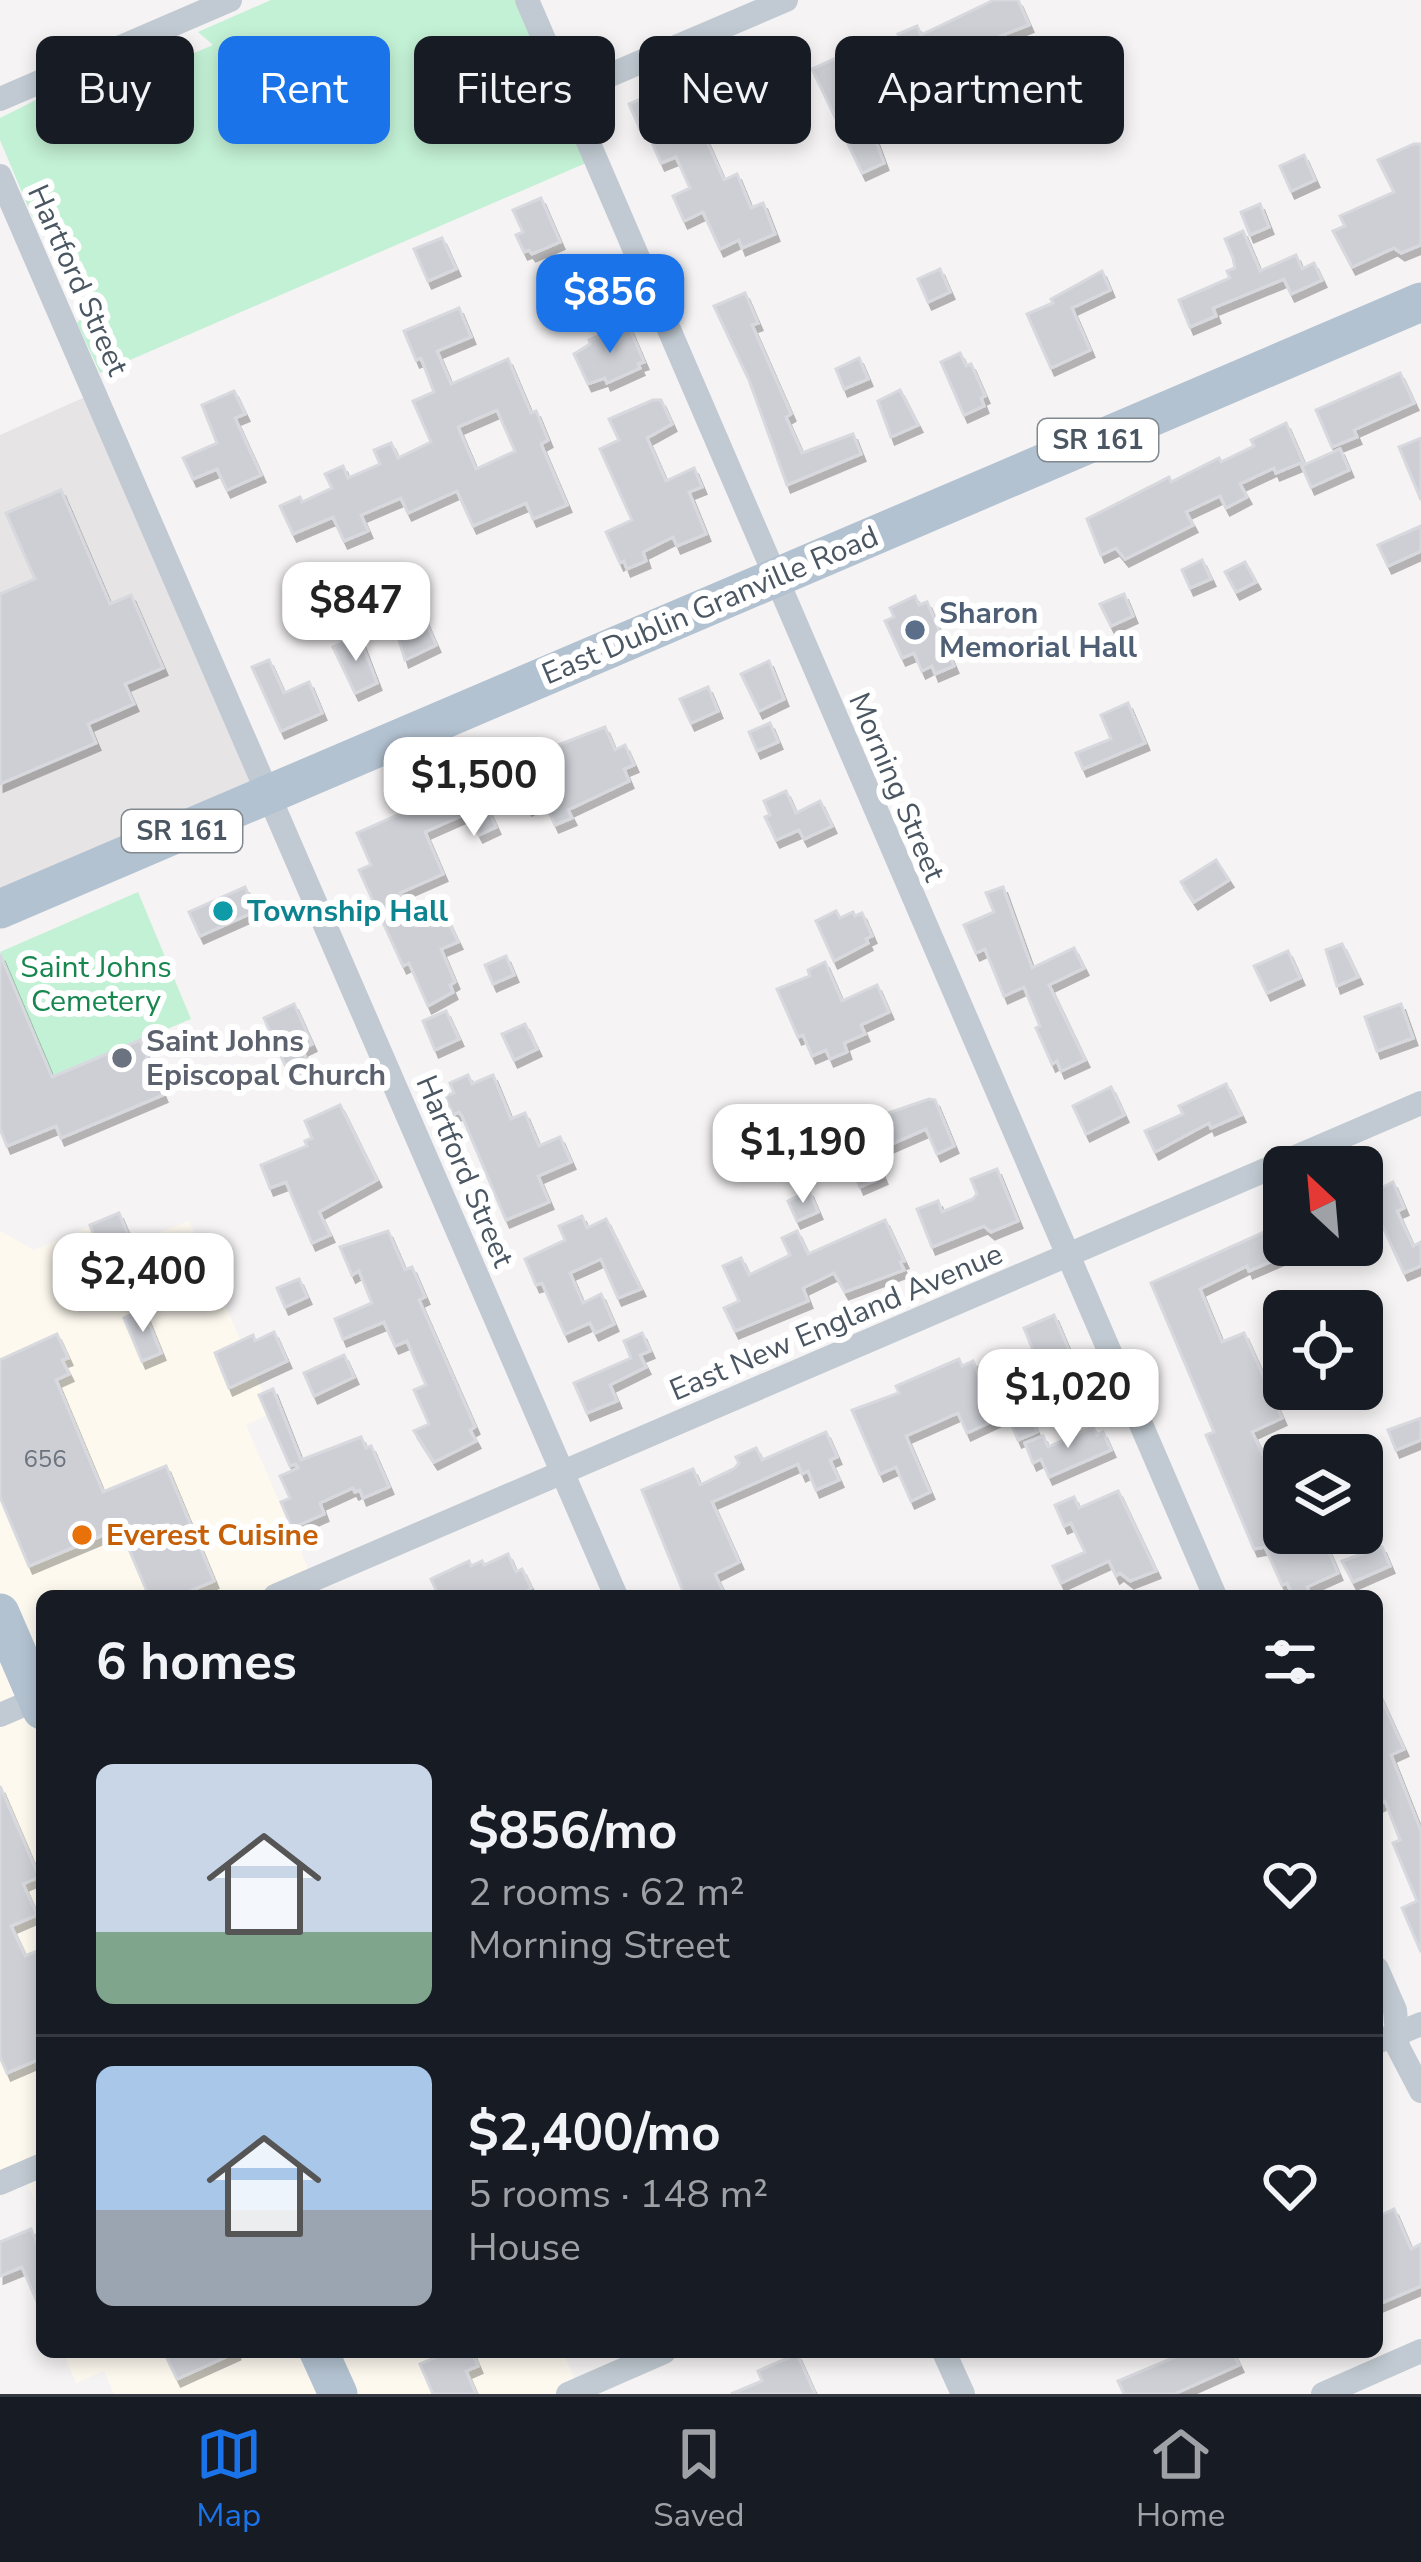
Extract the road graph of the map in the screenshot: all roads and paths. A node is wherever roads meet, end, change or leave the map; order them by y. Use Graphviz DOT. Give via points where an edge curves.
graph roads {
  1 [pos="230,0"];
  2 [pos="527,0"];
  3 [pos="786,0"];
  4 [pos="543,36"];
  5 [pos="615,73"];
  6 [pos="0,99"];
  7 [pos="590,144"];
  8 [pos="0,176"];
  9 [pos="1421,302"];
  10 [pos="775,577"];
  11 [pos="268,794"];
  12 [pos="0,909"];
  13 [pos="1421,1103"];
  14 [pos="1067,1255"];
  15 [pos="563,1472"];
  16 [pos="289,1590"];
  17 [pos="613,1590"];
  18 [pos="1212,1590"];
  19 [pos="0,1612"];
  20 [pos="36,1693"];
  21 [pos="36,1703"];
  22 [pos="0,1715"];
  23 [pos="1383,1983"];
  24 [pos="1399,2033"];
  25 [pos="1421,2091"];
  26 [pos="36,2168"];
  27 [pos="0,2183"];
  28 [pos="1421,2351"];
  29 [pos="322,2358"];
  30 [pos="650,2358"];
  31 [pos="947,2358"];
  32 [pos="338,2394"];
  33 [pos="568,2394"];
  34 [pos="962,2394"];
  35 [pos="1323,2394"];
  1 -- 6 [label="street"];
  2 -- 4 [label="street, Morning Street"];
  3 -- 5 [label="street"];
  7 -- 10 [label="street, Morning Street"];
  8 -- 11 [label="street, Hartford Street"];
  9 -- 10 [label="main road, East Dublin Granville Road / SR 161"];
  10 -- 11 [label="main road, East Dublin Granville Road / SR 161"];
  10 -- 14 [label="street, Morning Street"];
  11 -- 12 [label="main road, East Dublin Granville Road / SR 161"];
  11 -- 15 [label="street, Hartford Street"];
  13 -- 14 [label="street, East New England Avenue"];
  14 -- 15 [label="street, East New England Avenue"];
  14 -- 18 [label="street, Morning Street"];
  15 -- 16 [label="street, East New England Avenue"];
  15 -- 17 [label="street, Hartford Street"];
  19 -- 20 [label="main road"];
  21 -- 22 [label="street"];
  23 -- 24 [label="street"];
  24 -- 25 [label="street"];
  26 -- 27 [label="street"];
  28 -- 35 [label="street"];
  29 -- 32 [label="main road"];
  30 -- 33 [label="street"];
  31 -- 34 [label="street"];
}
